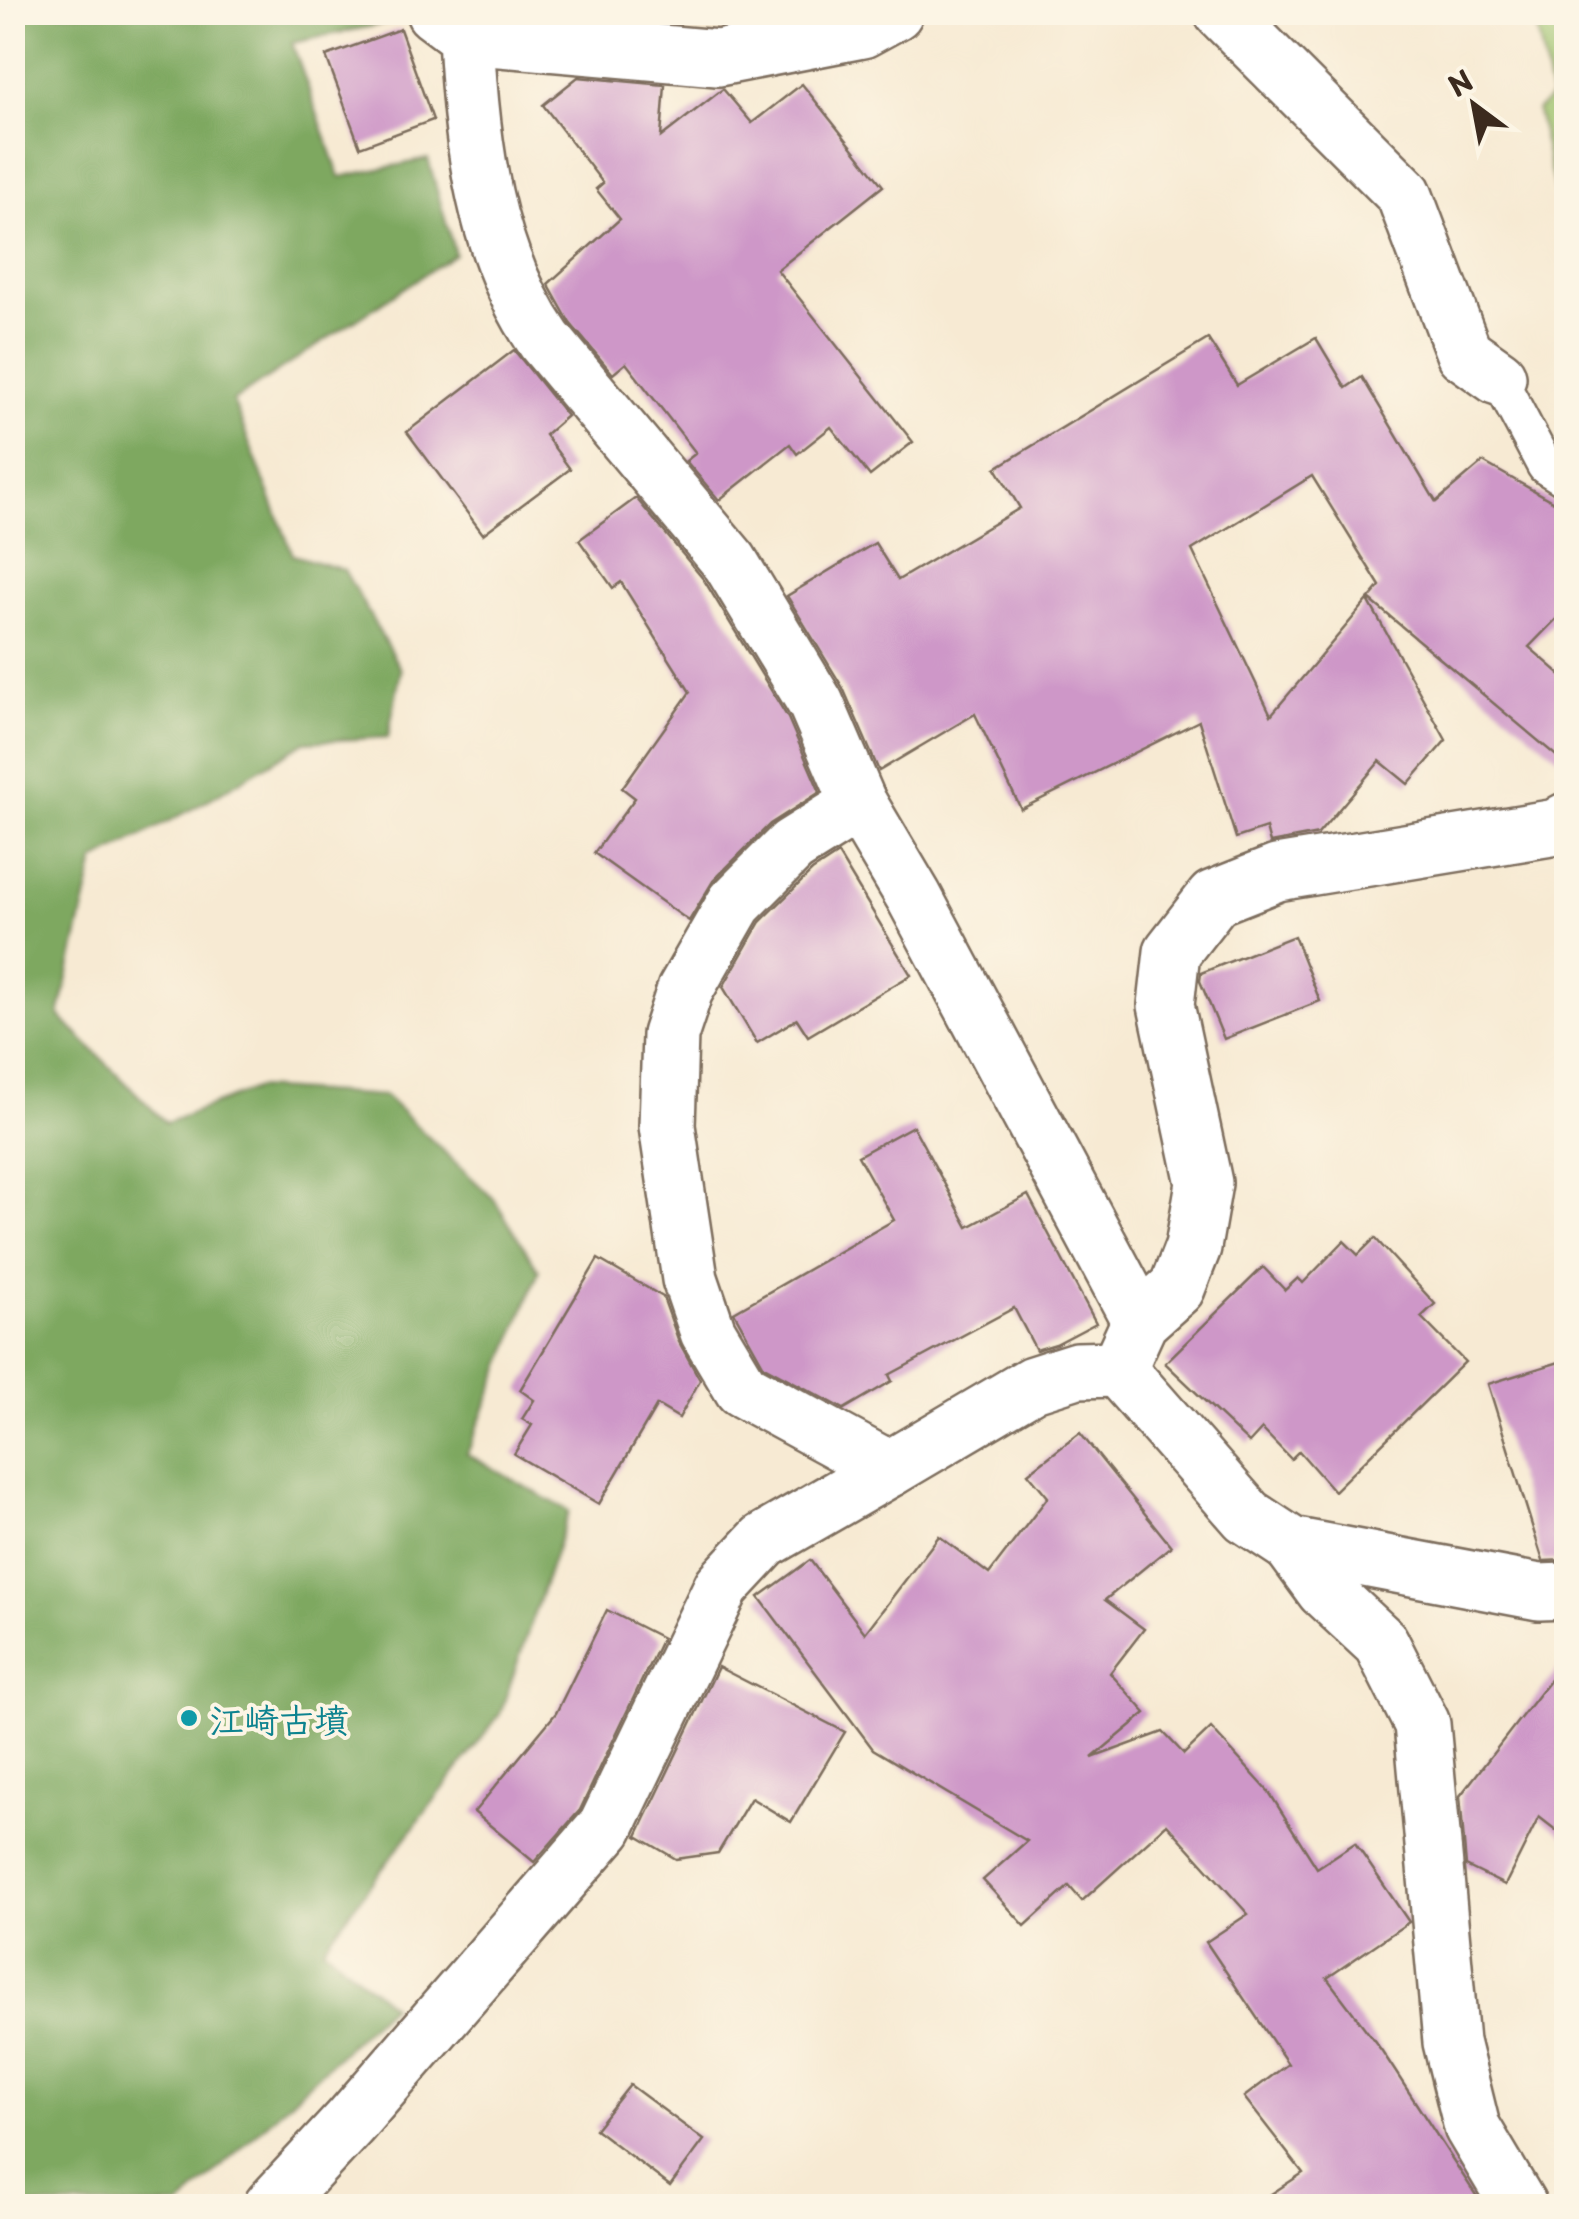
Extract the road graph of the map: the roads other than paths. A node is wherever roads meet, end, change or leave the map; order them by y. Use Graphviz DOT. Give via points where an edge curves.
graph roads {
  1 [pos="895,12"];
  2 [pos="1222,12"];
  3 [pos="450,24"];
  4 [pos="1498,376"];
  5 [pos="1566,479"];
  6 [pos="859,804"];
  7 [pos="1566,821"];
  8 [pos="1129,1345"];
  9 [pos="889,1469"];
  10 [pos="1291,1545"];
  11 [pos="1566,1591"];
  12 [pos="272,2206"];
  13 [pos="1519,2206"];
  1 -- 3 [label="street" via="862,30 718,58"];
  2 -- 4 [label="street" via="1404,194 1464,353"];
  3 -- 6 [label="street" via="498,252 522,307 730,562 816,704"];
  4 -- 5 [label="lane" via="1545,466"];
  6 -- 8 [label="street" via="914,898"];
  6 -- 9 [label="street" via="792,846 735,904 685,990 670,1035 667,1126 690,1279 708,1332 742,1389"];
  7 -- 8 [label="street" via="1277,873 1214,898 1172,952 1166,1004 1204,1183 1193,1247 1177,1288"];
  8 -- 9 [label="street" via="1033,1384"];
  8 -- 10 [label="street" via="1247,1516"];
  9 -- 12 [label="street" via="764,1541 722,1586 606,1827"];
  10 -- 11 [label="street" via="1539,1592"];
  10 -- 13 [label="street" via="1324,1590 1381,1642 1422,1724 1451,2042 1472,2127"];
}
